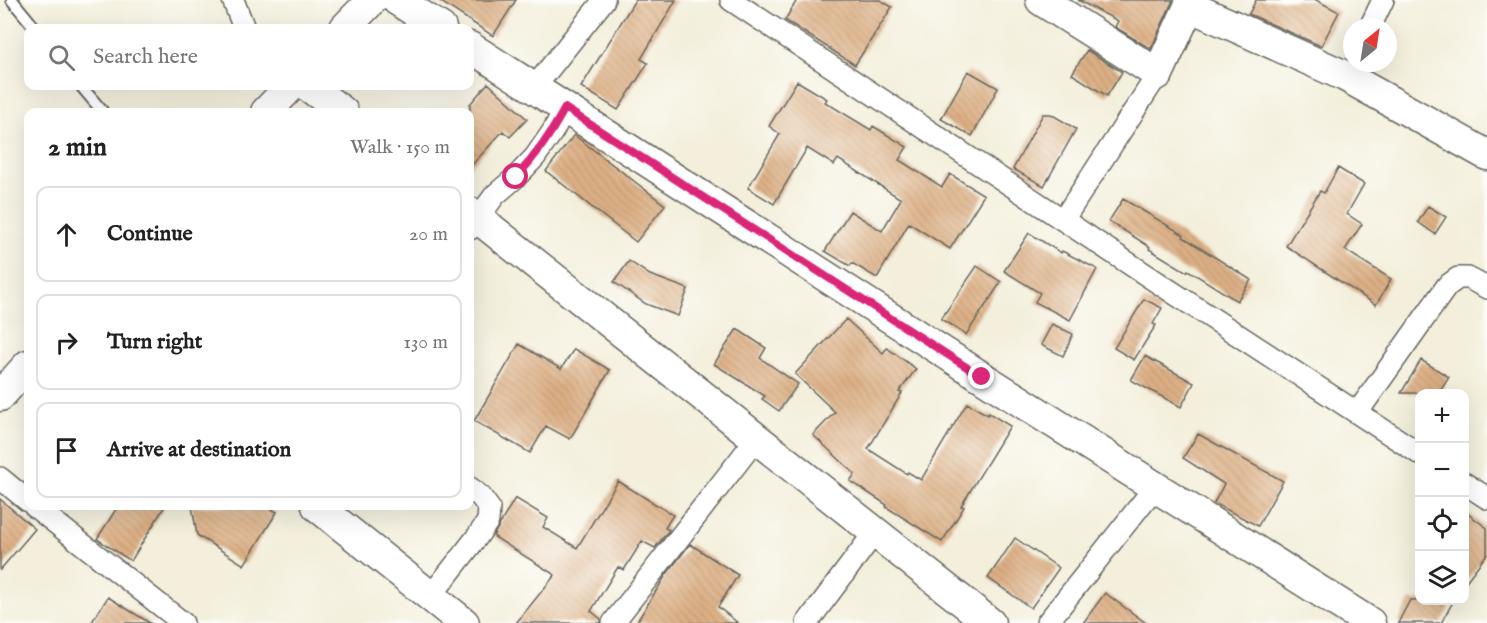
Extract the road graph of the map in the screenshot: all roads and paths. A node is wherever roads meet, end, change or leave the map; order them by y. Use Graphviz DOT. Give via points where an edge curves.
graph roads {
  1 [pos="12,0"];
  2 [pos="233,0"];
  3 [pos="372,0"];
  4 [pos="397,0"];
  5 [pos="604,0"];
  6 [pos="731,0"];
  7 [pos="1041,0"];
  8 [pos="1383,0"];
  9 [pos="1191,3"];
  10 [pos="1374,18"];
  11 [pos="32,24"];
  12 [pos="242,24"];
  13 [pos="349,24"];
  14 [pos="435,24"];
  15 [pos="474,50"];
  16 [pos="1343,67"];
  17 [pos="1353,72"];
  18 [pos="1158,74"];
  19 [pos="534,88"];
  20 [pos="84,90"];
  21 [pos="313,90"];
  22 [pos="100,108"];
  23 [pos="338,108"];
  24 [pos="565,108"];
  25 [pos="1487,155"];
  26 [pos="474,218"];
  27 [pos="1063,220"];
  28 [pos="474,222"];
  29 [pos="1487,288"];
  30 [pos="24,369"];
  31 [pos="0,396"];
  32 [pos="1357,413"];
  33 [pos="756,439"];
  34 [pos="1415,451"];
  35 [pos="0,478"];
  36 [pos="1469,486"];
  37 [pos="1155,487"];
  38 [pos="474,491"];
  39 [pos="24,498"];
  40 [pos="1487,498"];
  41 [pos="39,510"];
  42 [pos="321,510"];
  43 [pos="875,532"];
  44 [pos="431,596"];
  45 [pos="183,623"];
  46 [pos="464,623"];
  47 [pos="613,623"];
  48 [pos="807,623"];
  49 [pos="990,623"];
  50 [pos="1047,623"];
  51 [pos="1370,623"];
  1 -- 11 [label="lane"];
  2 -- 12 [label="street"];
  3 -- 13 [label="street"];
  4 -- 14 [label="street"];
  5 -- 19 [label="street"];
  6 -- 27 [label="street"];
  7 -- 18 [label="street"];
  8 -- 10 [label="street"];
  9 -- 16 [label="street"];
  9 -- 18 [label="street"];
  15 -- 19 [label="street"];
  17 -- 25 [label="street"];
  18 -- 27 [label="street"];
  19 -- 24 [label="street"];
  20 -- 22 [label="lane"];
  21 -- 23 [label="street"];
  24 -- 26 [label="street" via="535,157"];
  24 -- 37 [label="street"];
  27 -- 32 [label="street"];
  28 -- 33 [label="street"];
  29 -- 32 [label="street" via="1468,278 1458,278 1447,286"];
  30 -- 31 [label="street"];
  32 -- 34 [label="street"];
  33 -- 43 [label="street"];
  33 -- 47 [label="street"];
  35 -- 39 [label="street"];
  36 -- 40 [label="street"];
  37 -- 50 [label="street"];
  37 -- 51 [label="street"];
  38 -- 44 [label="street" via="489,508 488,521"];
  41 -- 45 [label="street"];
  42 -- 44 [label="street"];
  43 -- 48 [label="street"];
  43 -- 49 [label="street"];
  44 -- 46 [label="street"];
}
